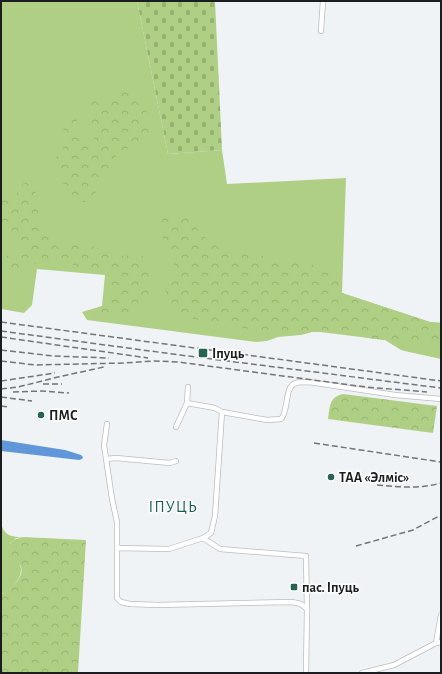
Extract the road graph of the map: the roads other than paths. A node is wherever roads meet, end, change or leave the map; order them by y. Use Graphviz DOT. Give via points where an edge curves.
graph roads {
  1 [pos="323,1"];
  2 [pos="321,31"];
  3 [pos="188,387"];
  4 [pos="441,399"];
  5 [pos="187,403"];
  6 [pos="222,412"];
  7 [pos="107,424"];
  8 [pos="176,427"];
  9 [pos="106,459"];
  10 [pos="176,461"];
  11 [pos="203,538"];
  12 [pos="117,548"];
  13 [pos="307,609"];
  14 [pos="441,615"];
  15 [pos="438,642"];
  16 [pos="306,673"];
  17 [pos="362,673"];
  1 -- 2 [label="street"];
  3 -- 5 [label="street"];
  4 -- 6 [label="street" via="308,382 295,383 291,386 281,419 267,420"];
  5 -- 6 [label="street" via="215,408"];
  5 -- 8 [label="street"];
  6 -- 11 [label="street" via="214,522 211,533"];
  7 -- 9 [label="street" via="104,445"];
  9 -- 10 [label="street" via="170,464"];
  9 -- 12 [label="street" via="116,522"];
  11 -- 12 [label="street" via="170,549"];
  11 -- 13 [label="street" via="220,549 306,556"];
  12 -- 13 [label="street" via="117,598 122,602 158,605 292,602"];
  13 -- 16 [label="street"];
  14 -- 15 [label="street"];
  15 -- 17 [label="street" via="394,665"];
}
